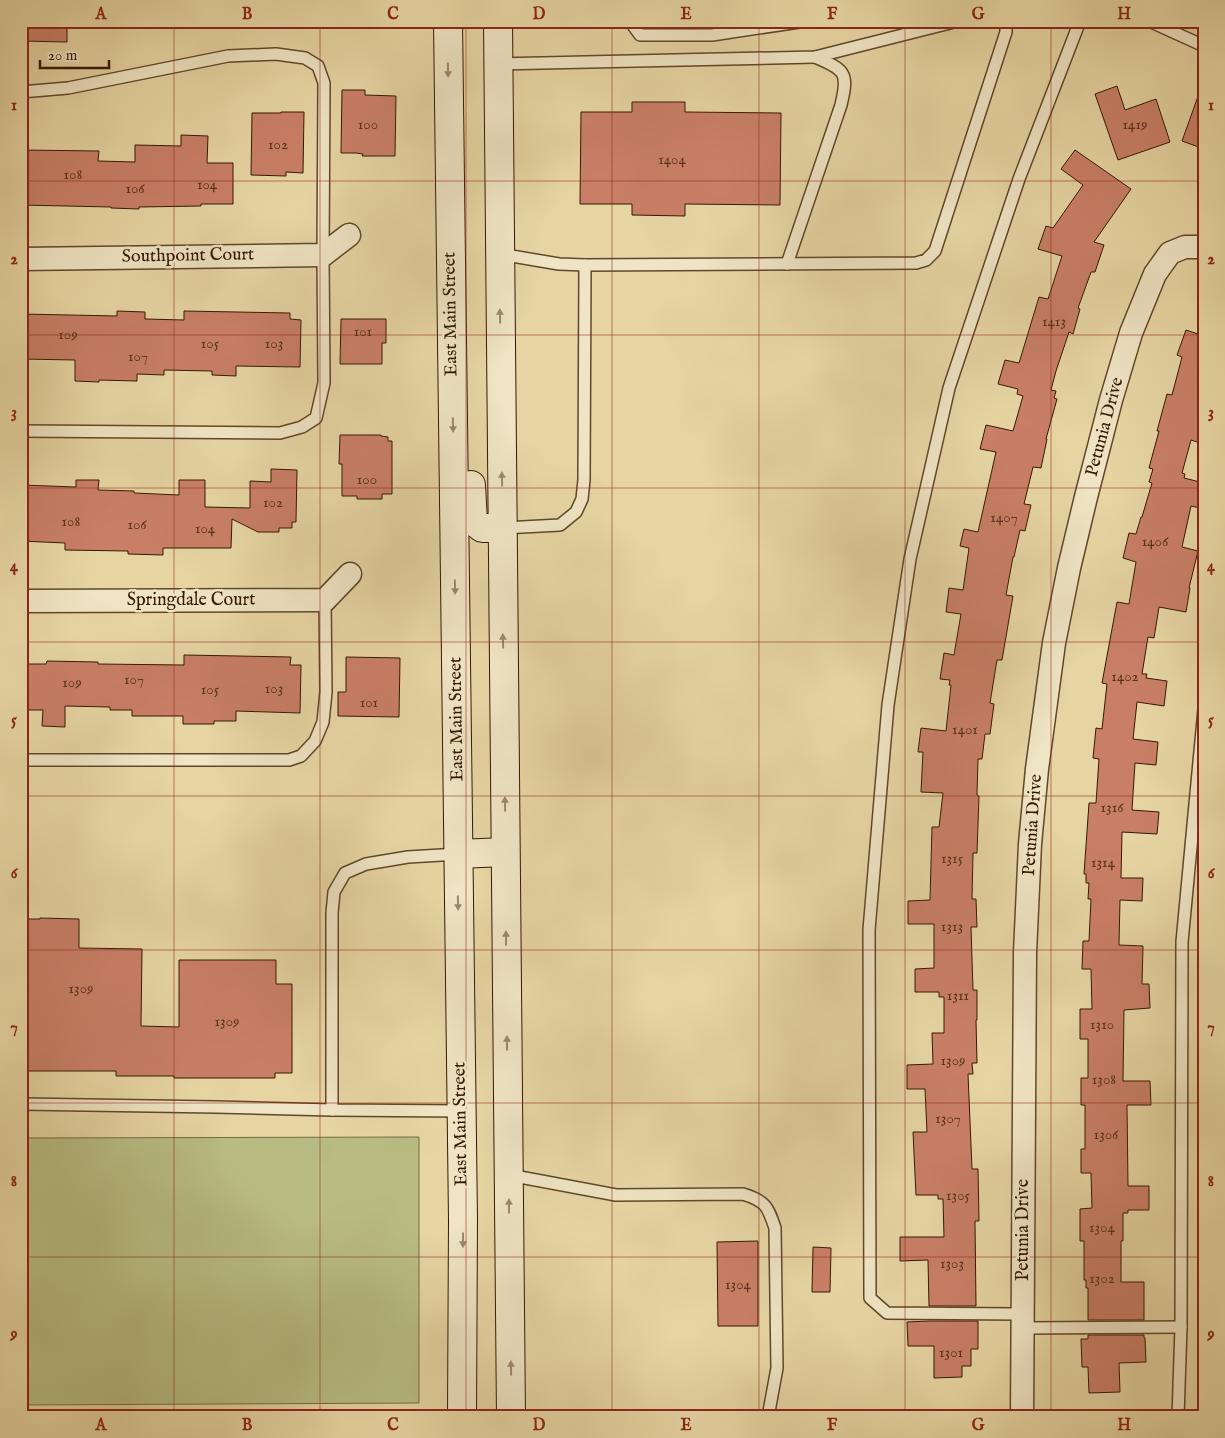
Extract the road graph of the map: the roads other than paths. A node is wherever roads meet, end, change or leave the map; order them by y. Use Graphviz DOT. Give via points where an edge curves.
graph roads {
  1 [pos="448,21"];
  2 [pos="498,21"];
  3 [pos="631,21"];
  4 [pos="806,21"];
  5 [pos="958,21"];
  6 [pos="1006,21"];
  7 [pos="1080,21"];
  8 [pos="1150,21"];
  9 [pos="1204,46"];
  10 [pos="815,57"];
  11 [pos="498,64"];
  12 [pos="21,92"];
  13 [pos="349,235"];
  14 [pos="1204,247"];
  15 [pos="500,254"];
  16 [pos="323,255"];
  17 [pos="451,257"];
  18 [pos="21,259"];
  19 [pos="787,264"];
  20 [pos="585,265"];
  21 [pos="21,431"];
  22 [pos="502,528"];
  23 [pos="350,574"];
  24 [pos="325,600"];
  25 [pos="21,601"];
  26 [pos="1204,709"];
  27 [pos="21,760"];
  28 [pos="506,852"];
  29 [pos="458,854"];
  30 [pos="21,1104"];
  31 [pos="332,1110"];
  32 [pos="461,1111"];
  33 [pos="508,1175"];
  34 [pos="1023,1321"];
  35 [pos="1181,1327"];
  36 [pos="462,1417"];
  37 [pos="511,1417"];
  38 [pos="768,1417"];
  39 [pos="1022,1417"];
  40 [pos="1178,1417"];
  1 -- 17 [label="main road, East Main Street, one-way"];
  2 -- 11 [label="main road"];
  3 -- 4 [label="lane" via="640,36 655,36 712,34"];
  5 -- 10 [label="lane"];
  6 -- 19 [label="lane" via="1006,32 935,251 926,260 916,263"];
  7 -- 34 [label="lane" via="1019,179 949,388 910,559 888,705 869,930 870,1298 887,1313"];
  8 -- 9 [label="lane"];
  10 -- 11 [label="lane"];
  10 -- 19 [label="lane" via="837,66 846,87"];
  11 -- 15 [label="main road"];
  12 -- 16 [label="lane" via="68,88 228,56 276,54 305,58 318,66 324,83"];
  13 -- 16 [label="street"];
  14 -- 34 [label="street, Petunia Drive" via="1185,247 1170,254 1155,274 1131,333 1069,568 1054,643 1037,769 1025,953"];
  15 -- 20 [label="lane"];
  22 -- 15 [label="main road, one-way"];
  16 -- 18 [label="street, Southpoint Court"];
  16 -- 21 [label="lane" via="324,383 316,418 302,427 280,433"];
  17 -- 22 [label="main road" via="469,375 473,521 482,528"];
  17 -- 29 [label="main road, East Main Street, one-way"];
  19 -- 20 [label="lane"];
  20 -- 22 [label="lane" via="582,500 576,512 560,525"];
  28 -- 22 [label="main road, one-way"];
  23 -- 24 [label="street"];
  24 -- 25 [label="street, Springdale Court"];
  24 -- 27 [label="lane" via="326,692 323,722 315,741 301,756 289,760"];
  26 -- 35 [label="lane" via="1182,942"];
  28 -- 29 [label="main road"];
  33 -- 28 [label="main road, one-way"];
  29 -- 31 [label="lane" via="366,864 345,873 334,892"];
  29 -- 32 [label="main road, East Main Street, one-way"];
  30 -- 31 [label="lane"];
  31 -- 32 [label="lane"];
  32 -- 36 [label="main road, East Main Street, one-way"];
  37 -- 33 [label="main road, one-way"];
  33 -- 38 [label="lane" via="616,1195 743,1194 768,1208 775,1228 777,1368"];
  34 -- 35 [label="lane"];
  34 -- 39 [label="street, Petunia Drive"];
  35 -- 40 [label="lane"];
}
